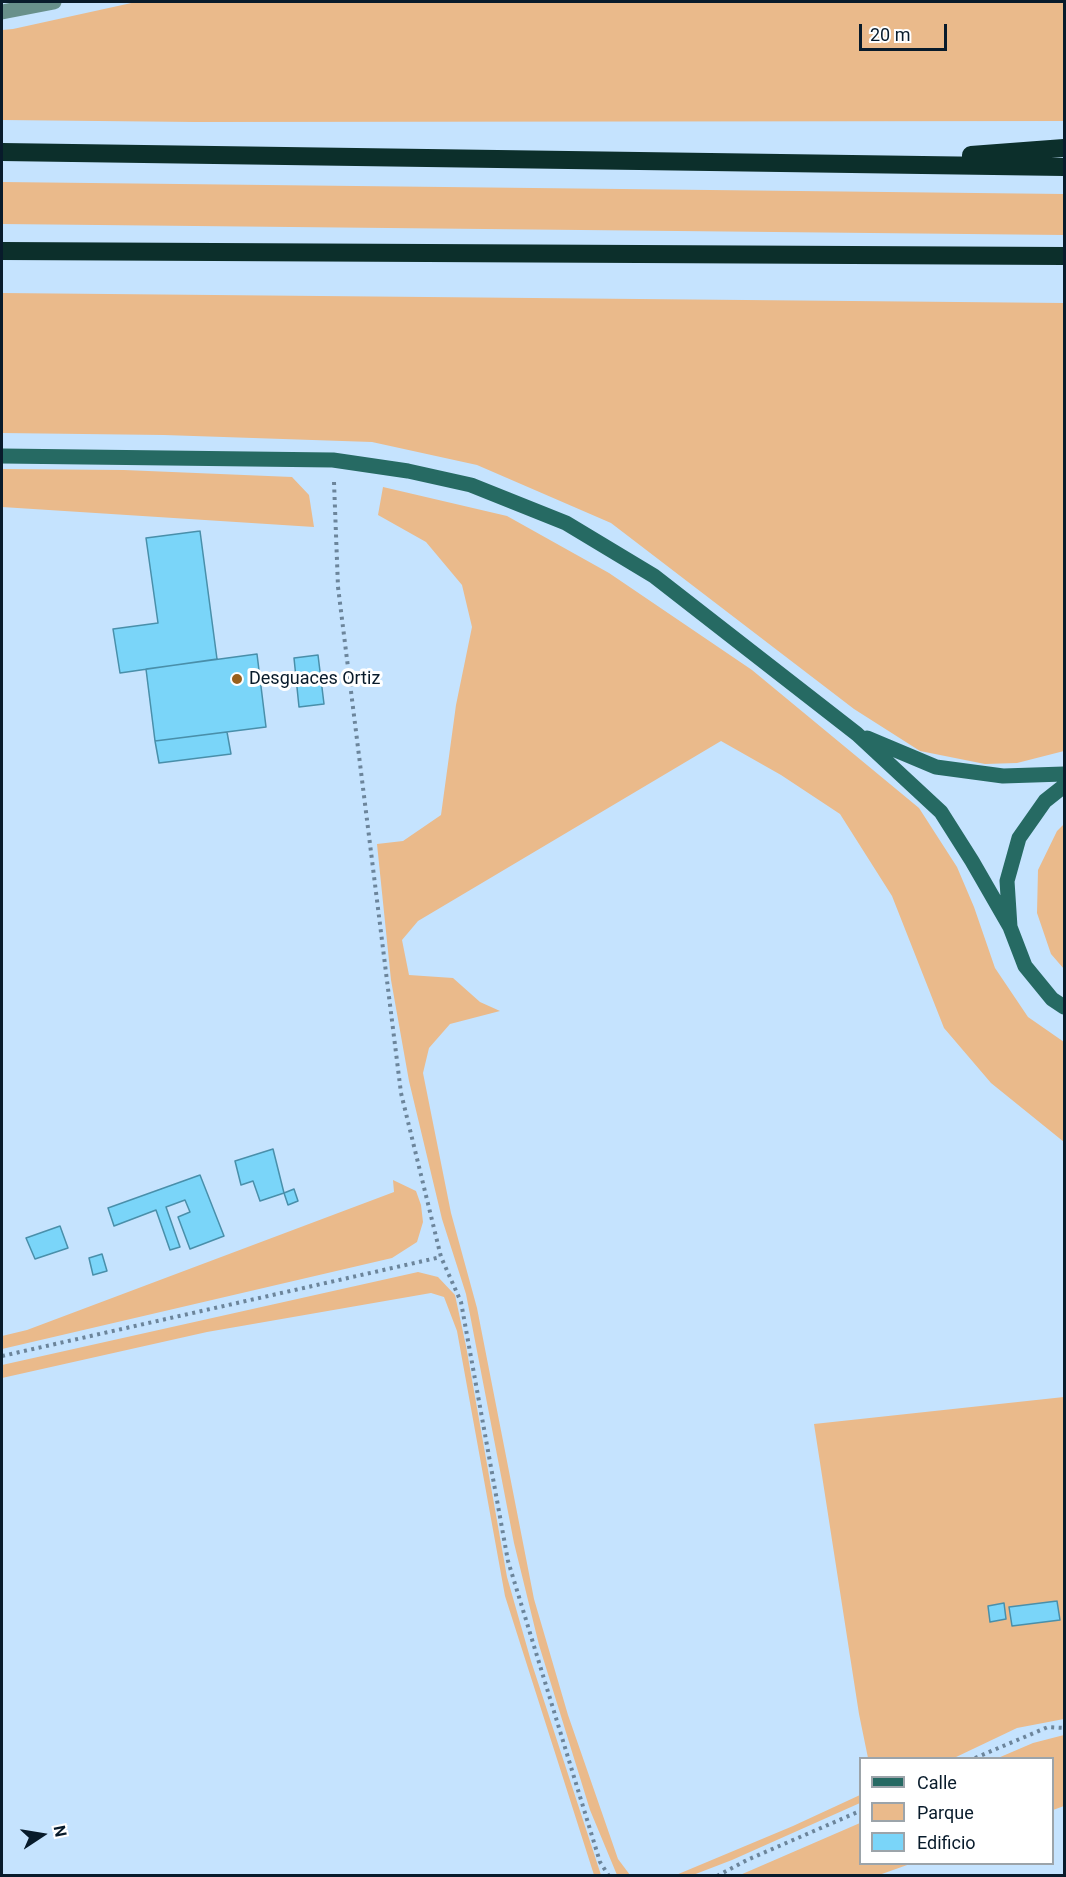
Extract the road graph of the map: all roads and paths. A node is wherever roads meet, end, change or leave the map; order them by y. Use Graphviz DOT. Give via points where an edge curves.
graph roads {
  1 [pos="54,2"];
  2 [pos="2,12"];
  3 [pos="1065,148"];
  4 [pos="2,152"];
  5 [pos="855,164"];
  6 [pos="1065,167"];
  7 [pos="2,251"];
  8 [pos="1065,256"];
  9 [pos="2,456"];
  10 [pos="333,460"];
  11 [pos="857,734"];
  12 [pos="1065,774"];
  13 [pos="1065,786"];
  14 [pos="1010,927"];
  15 [pos="1065,1007"];
  16 [pos="441,1257"];
  17 [pos="2,1356"];
  18 [pos="1065,1728"];
  19 [pos="977,1757"];
  20 [pos="859,1813"];
  21 [pos="609,1875"];
  22 [pos="717,1875"];
  1 -- 2 [label="street"];
  3 -- 5 [label="highway"];
  4 -- 5 [label="highway"];
  5 -- 6 [label="highway"];
  7 -- 8 [label="highway"];
  9 -- 10 [label="street"];
  10 -- 11 [label="street" via="471,485 566,523 654,576"];
  10 -- 16 [label="path" via="338,587 401,1093"];
  11 -- 12 [label="street" via="936,767 1003,776"];
  11 -- 14 [label="street" via="941,812"];
  13 -- 14 [label="street" via="1045,801 1019,838 1007,881"];
  14 -- 15 [label="street" via="1025,966 1052,999"];
  16 -- 17 [label="path"];
  16 -- 21 [label="path" via="461,1302 508,1561 600,1862"];
  18 -- 19 [label="path" via="1048,1726"];
  20 -- 22 [label="path"];
}
